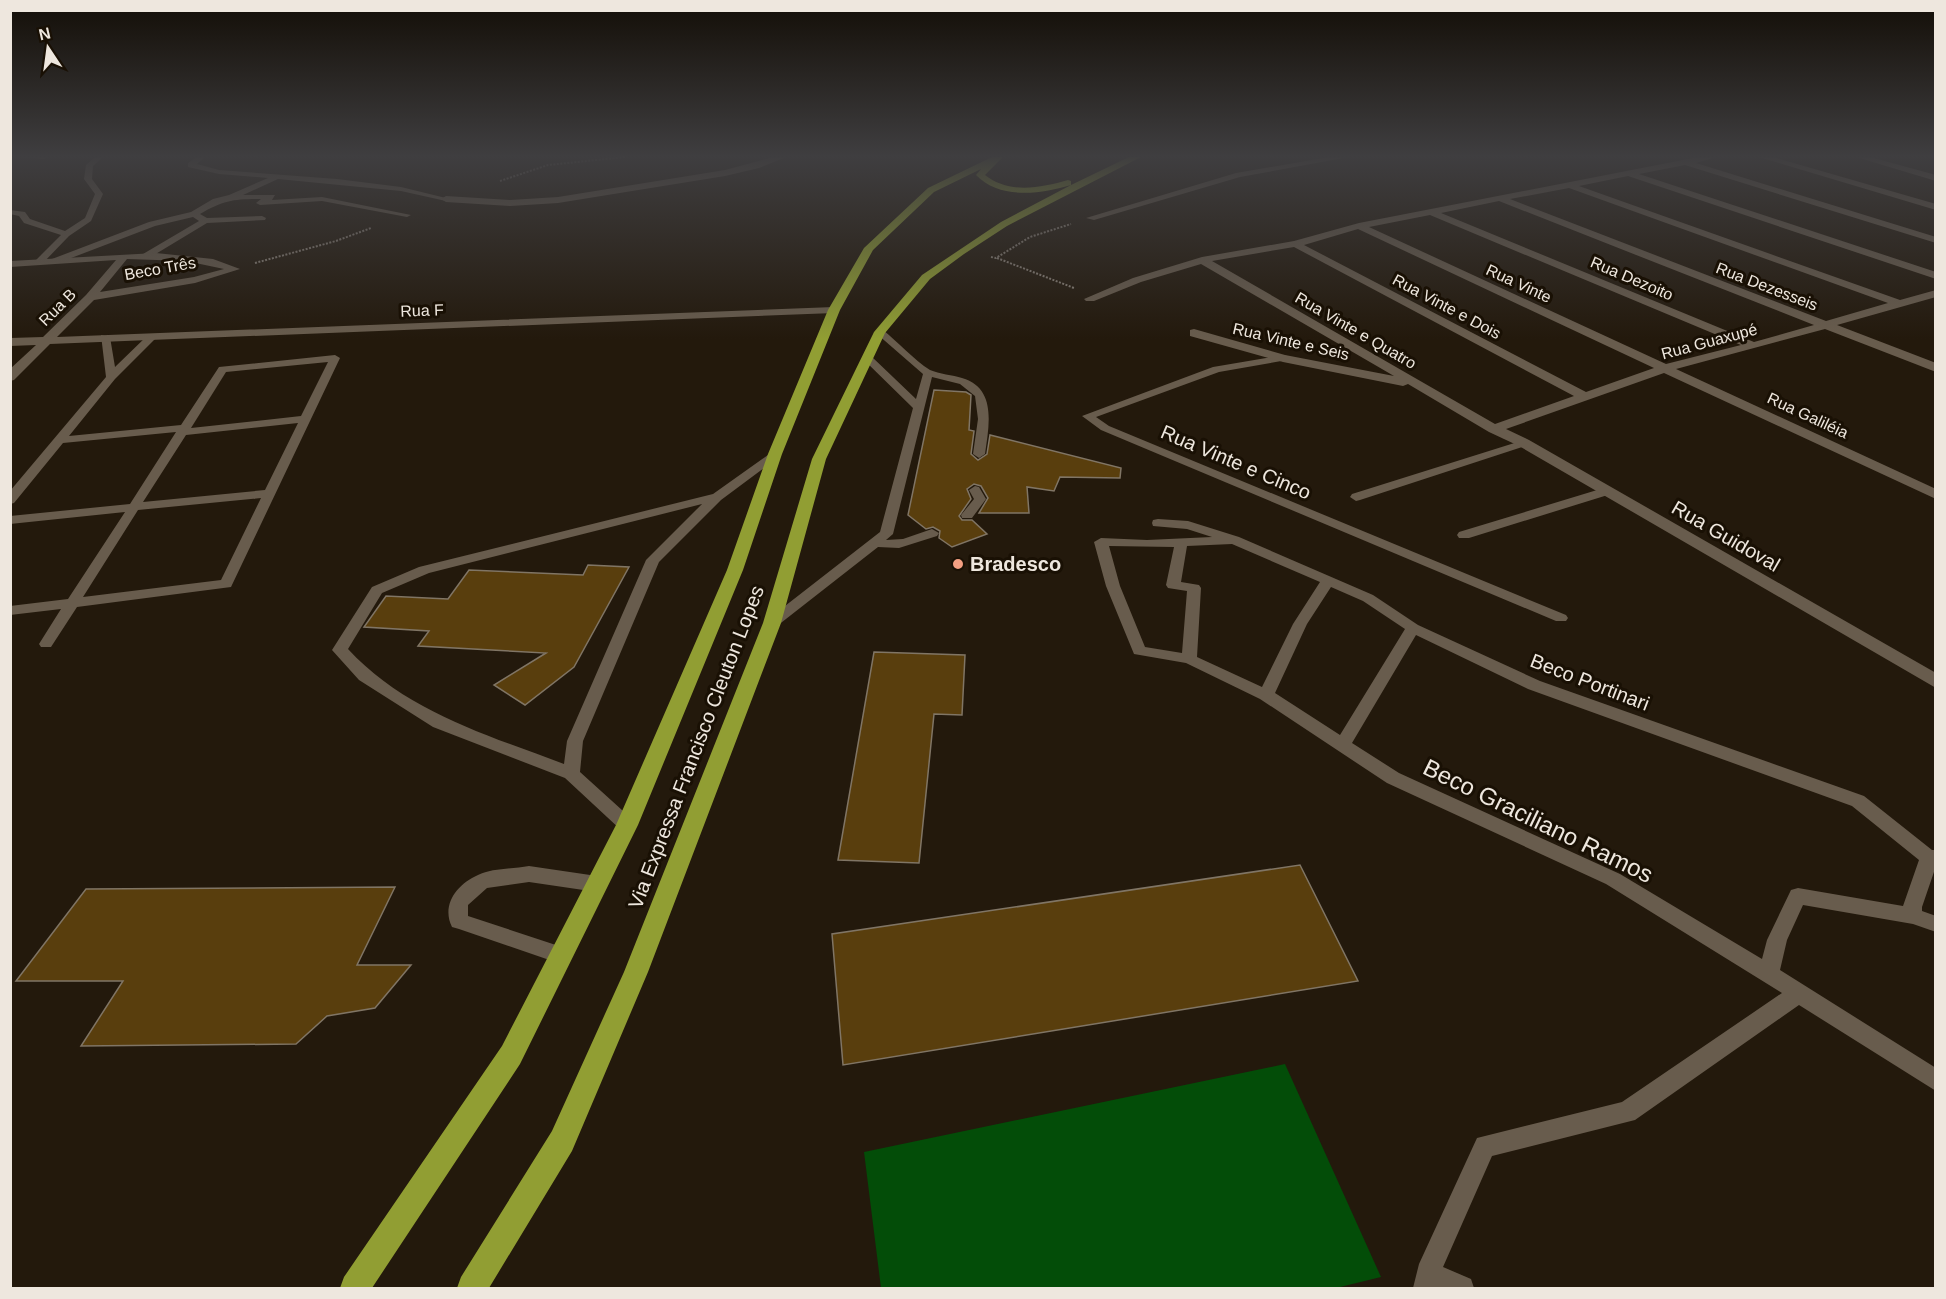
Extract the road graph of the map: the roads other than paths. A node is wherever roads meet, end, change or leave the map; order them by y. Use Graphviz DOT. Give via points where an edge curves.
graph roads {
  1 [pos="25,218"];
  2 [pos="89,218"];
  3 [pos="179,218"];
  4 [pos="200,218"];
  5 [pos="262,218"];
  6 [pos="901,218"];
  7 [pos="1016,218"];
  8 [pos="1402,218"];
  9 [pos="1445,218"];
  10 [pos="1549,218"];
  11 [pos="1659,218"];
  12 [pos="1760,218"];
  13 [pos="1864,218"];
  14 [pos="205,221"];
  15 [pos="1359,226"];
  16 [pos="66,234"];
  17 [pos="1935,240"];
  18 [pos="1295,244"];
  19 [pos="146,256"];
  20 [pos="124,257"];
  21 [pos="1202,260"];
  22 [pos="55,261"];
  23 [pos="39,262"];
  24 [pos="10,264"];
  25 [pos="1935,276"];
  26 [pos="1935,293"];
  27 [pos="90,297"];
  28 [pos="1090,299"];
  29 [pos="1898,303"];
  30 [pos="834,310"];
  31 [pos="1824,324"];
  32 [pos="880,332"];
  33 [pos="1194,333"];
  34 [pos="153,336"];
  35 [pos="105,337"];
  36 [pos="48,339"];
  37 [pos="10,342"];
  38 [pos="1753,346"];
  39 [pos="867,358"];
  40 [pos="1283,358"];
  41 [pos="1935,368"];
  42 [pos="1666,369"];
  43 [pos="928,373"];
  44 [pos="10,377"];
  45 [pos="111,377"];
  46 [pos="1417,384"];
  47 [pos="1584,396"];
  48 [pos="918,407"];
  49 [pos="305,419"];
  50 [pos="1494,429"];
  51 [pos="183,430"];
  52 [pos="59,440"];
  53 [pos="1524,442"];
  54 [pos="775,454"];
  55 [pos="979,454"];
  56 [pos="975,490"];
  57 [pos="1607,491"];
  58 [pos="270,493"];
  59 [pos="1935,495"];
  60 [pos="717,497"];
  61 [pos="1356,497"];
  62 [pos="10,500"];
  63 [pos="134,507"];
  64 [pos="968,515"];
  65 [pos="10,520"];
  66 [pos="1158,523"];
  67 [pos="932,532"];
  68 [pos="1464,535"];
  69 [pos="1234,540"];
  70 [pos="877,543"];
  71 [pos="1181,543"];
  72 [pos="1328,580"];
  73 [pos="72,603"];
  74 [pos="10,611"];
  75 [pos="1561,618"];
  76 [pos="772,623"];
  77 [pos="1413,628"];
  78 [pos="46,644"];
  79 [pos="1190,659"];
  80 [pos="1935,682"];
  81 [pos="1266,695"];
  82 [pos="1342,744"];
  83 [pos="571,774"];
  84 [pos="627,825"];
  85 [pos="1932,858"];
  86 [pos="597,884"];
  87 [pos="1912,916"];
  88 [pos="1935,924"];
  89 [pos="561,955"];
  90 [pos="1769,974"];
  91 [pos="1798,994"];
  92 [pos="1935,1081"];
  93 [pos="1427,1281"];
  94 [pos="355,1288"];
  95 [pos="472,1288"];
  96 [pos="1462,1288"];
  1 -- 16 [label="lane"];
  2 -- 16 [label="lane"];
  3 -- 22 [label="lane"];
  4 -- 14 [label="lane"];
  5 -- 14 [label="lane"];
  6 -- 30 [label="highway, Via Expressa Francisco Cleuton Lopes" via="869,248"];
  7 -- 32 [label="highway, Via Expressa Francisco Cleuton Lopes" via="926,277"];
  8 -- 15 [label="street"];
  9 -- 38 [label="street, Rua Dezoito"];
  10 -- 31 [label="street, Rua Dezesseis"];
  11 -- 29 [label="street"];
  12 -- 25 [label="street"];
  13 -- 17 [label="street"];
  14 -- 19 [label="lane"];
  15 -- 18 [label="street"];
  15 -- 42 [label="street, Rua Vinte"];
  16 -- 23 [label="lane"];
  18 -- 21 [label="street"];
  18 -- 47 [label="street, Rua Vinte e Dois"];
  19 -- 20 [label="street"];
  19 -- 27 [label="street, Beco Três" via="218,261 235,269 195,280"];
  20 -- 22 [label="street"];
  20 -- 27 [label="street, Rua B"];
  21 -- 28 [label="street"];
  21 -- 46 [label="street, Rua Vinte e Quatro"];
  22 -- 23 [label="street"];
  23 -- 24 [label="street"];
  26 -- 29 [label="street, Rua Guaxupé"];
  27 -- 36 [label="street, Rua B"];
  29 -- 31 [label="street, Rua Guaxupé"];
  30 -- 34 [label="street, Rua F"];
  30 -- 54 [label="highway, Via Expressa Francisco Cleuton Lopes"];
  31 -- 38 [label="street, Rua Guaxupé"];
  31 -- 41 [label="street, Rua Dezesseis"];
  32 -- 39 [label="highway, Via Expressa Francisco Cleuton Lopes"];
  32 -- 43 [label="lane"];
  33 -- 40 [label="street, Rua Vinte e Seis"];
  34 -- 35 [label="street, Rua F"];
  34 -- 45 [label="lane"];
  35 -- 36 [label="street, Rua F"];
  35 -- 45 [label="lane"];
  36 -- 37 [label="street, Rua F"];
  36 -- 44 [label="street, Rua B"];
  38 -- 42 [label="street, Rua Guaxupé"];
  39 -- 48 [label="lane"];
  39 -- 76 [label="highway, Via Expressa Francisco Cleuton Lopes" via="819,459"];
  40 -- 46 [label="street, Rua Vinte e Seis"];
  40 -- 75 [label="lane, Rua Vinte e Cinco" via="1216,369 1088,416 1105,428"];
  42 -- 47 [label="street, Rua Guaxupé"];
  42 -- 59 [label="street, Rua Galiléia"];
  43 -- 48 [label="lane"];
  43 -- 55 [label="lane" via="957,377 969,382 980,394 985,411"];
  45 -- 52 [label="lane"];
  46 -- 50 [label="street, Rua Vinte e Quatro"];
  47 -- 50 [label="street, Rua Guaxupé"];
  48 -- 70 [label="lane" via="886,534"];
  49 -- 51 [label="lane"];
  49 -- 51 [label="lane" via="334,358 223,369"];
  49 -- 58 [label="lane"];
  50 -- 53 [label="street, Rua Guidoval"];
  51 -- 52 [label="lane"];
  51 -- 63 [label="lane"];
  52 -- 62 [label="lane"];
  53 -- 57 [label="street, Rua Guidoval"];
  53 -- 61 [label="lane"];
  54 -- 60 [label="lane"];
  54 -- 84 [label="highway, Via Expressa Francisco Cleuton Lopes" via="735,570"];
  56 -- 64 [label="lane" via="980,499"];
  57 -- 68 [label="lane"];
  57 -- 80 [label="street, Rua Guidoval"];
  58 -- 63 [label="lane"];
  58 -- 73 [label="lane" via="226,584"];
  60 -- 83 [label="lane" via="653,560 575,741"];
  60 -- 83 [label="lane" via="424,570 376,590 340,650 364,676 440,723"];
  63 -- 65 [label="lane"];
  63 -- 73 [label="lane"];
  66 -- 69 [label="lane, Beco Portinari" via="1188,525"];
  67 -- 70 [label="lane" via="903,545"];
  69 -- 71 [label="lane"];
  69 -- 72 [label="lane, Beco Portinari"];
  70 -- 76 [label="lane"];
  71 -- 79 [label="lane" via="1173,585 1194,588"];
  71 -- 79 [label="lane, Beco Graciliano Ramos" via="1101,542 1113,586 1139,651"];
  72 -- 77 [label="lane, Beco Portinari" via="1368,598"];
  72 -- 81 [label="lane" via="1300,624"];
  73 -- 74 [label="lane"];
  73 -- 78 [label="lane"];
  76 -- 95 [label="highway, Via Expressa Francisco Cleuton Lopes" via="636,972 562,1141"];
  77 -- 82 [label="lane"];
  77 -- 85 [label="lane, Beco Portinari" via="1534,685 1858,801"];
  79 -- 81 [label="lane, Beco Graciliano Ramos"];
  81 -- 82 [label="lane, Beco Graciliano Ramos"];
  82 -- 90 [label="lane, Beco Graciliano Ramos" via="1393,778 1613,879"];
  83 -- 84 [label="lane"];
  84 -- 86 [label="highway, Via Expressa Francisco Cleuton Lopes"];
  85 -- 87 [label="lane"];
  86 -- 89 [label="highway, Via Expressa Francisco Cleuton Lopes"];
  86 -- 89 [label="lane" via="529,874 482,881 458,902 459,921"];
  87 -- 88 [label="lane"];
  87 -- 90 [label="lane" via="1798,896 1777,940"];
  89 -- 94 [label="highway, Via Expressa Francisco Cleuton Lopes" via="511,1055"];
  90 -- 91 [label="lane, Beco Graciliano Ramos"];
  91 -- 92 [label="lane, Beco Graciliano Ramos"];
  91 -- 93 [label="lane" via="1627,1112 1485,1146"];
  93 -- 96 [label="lane"];
}
